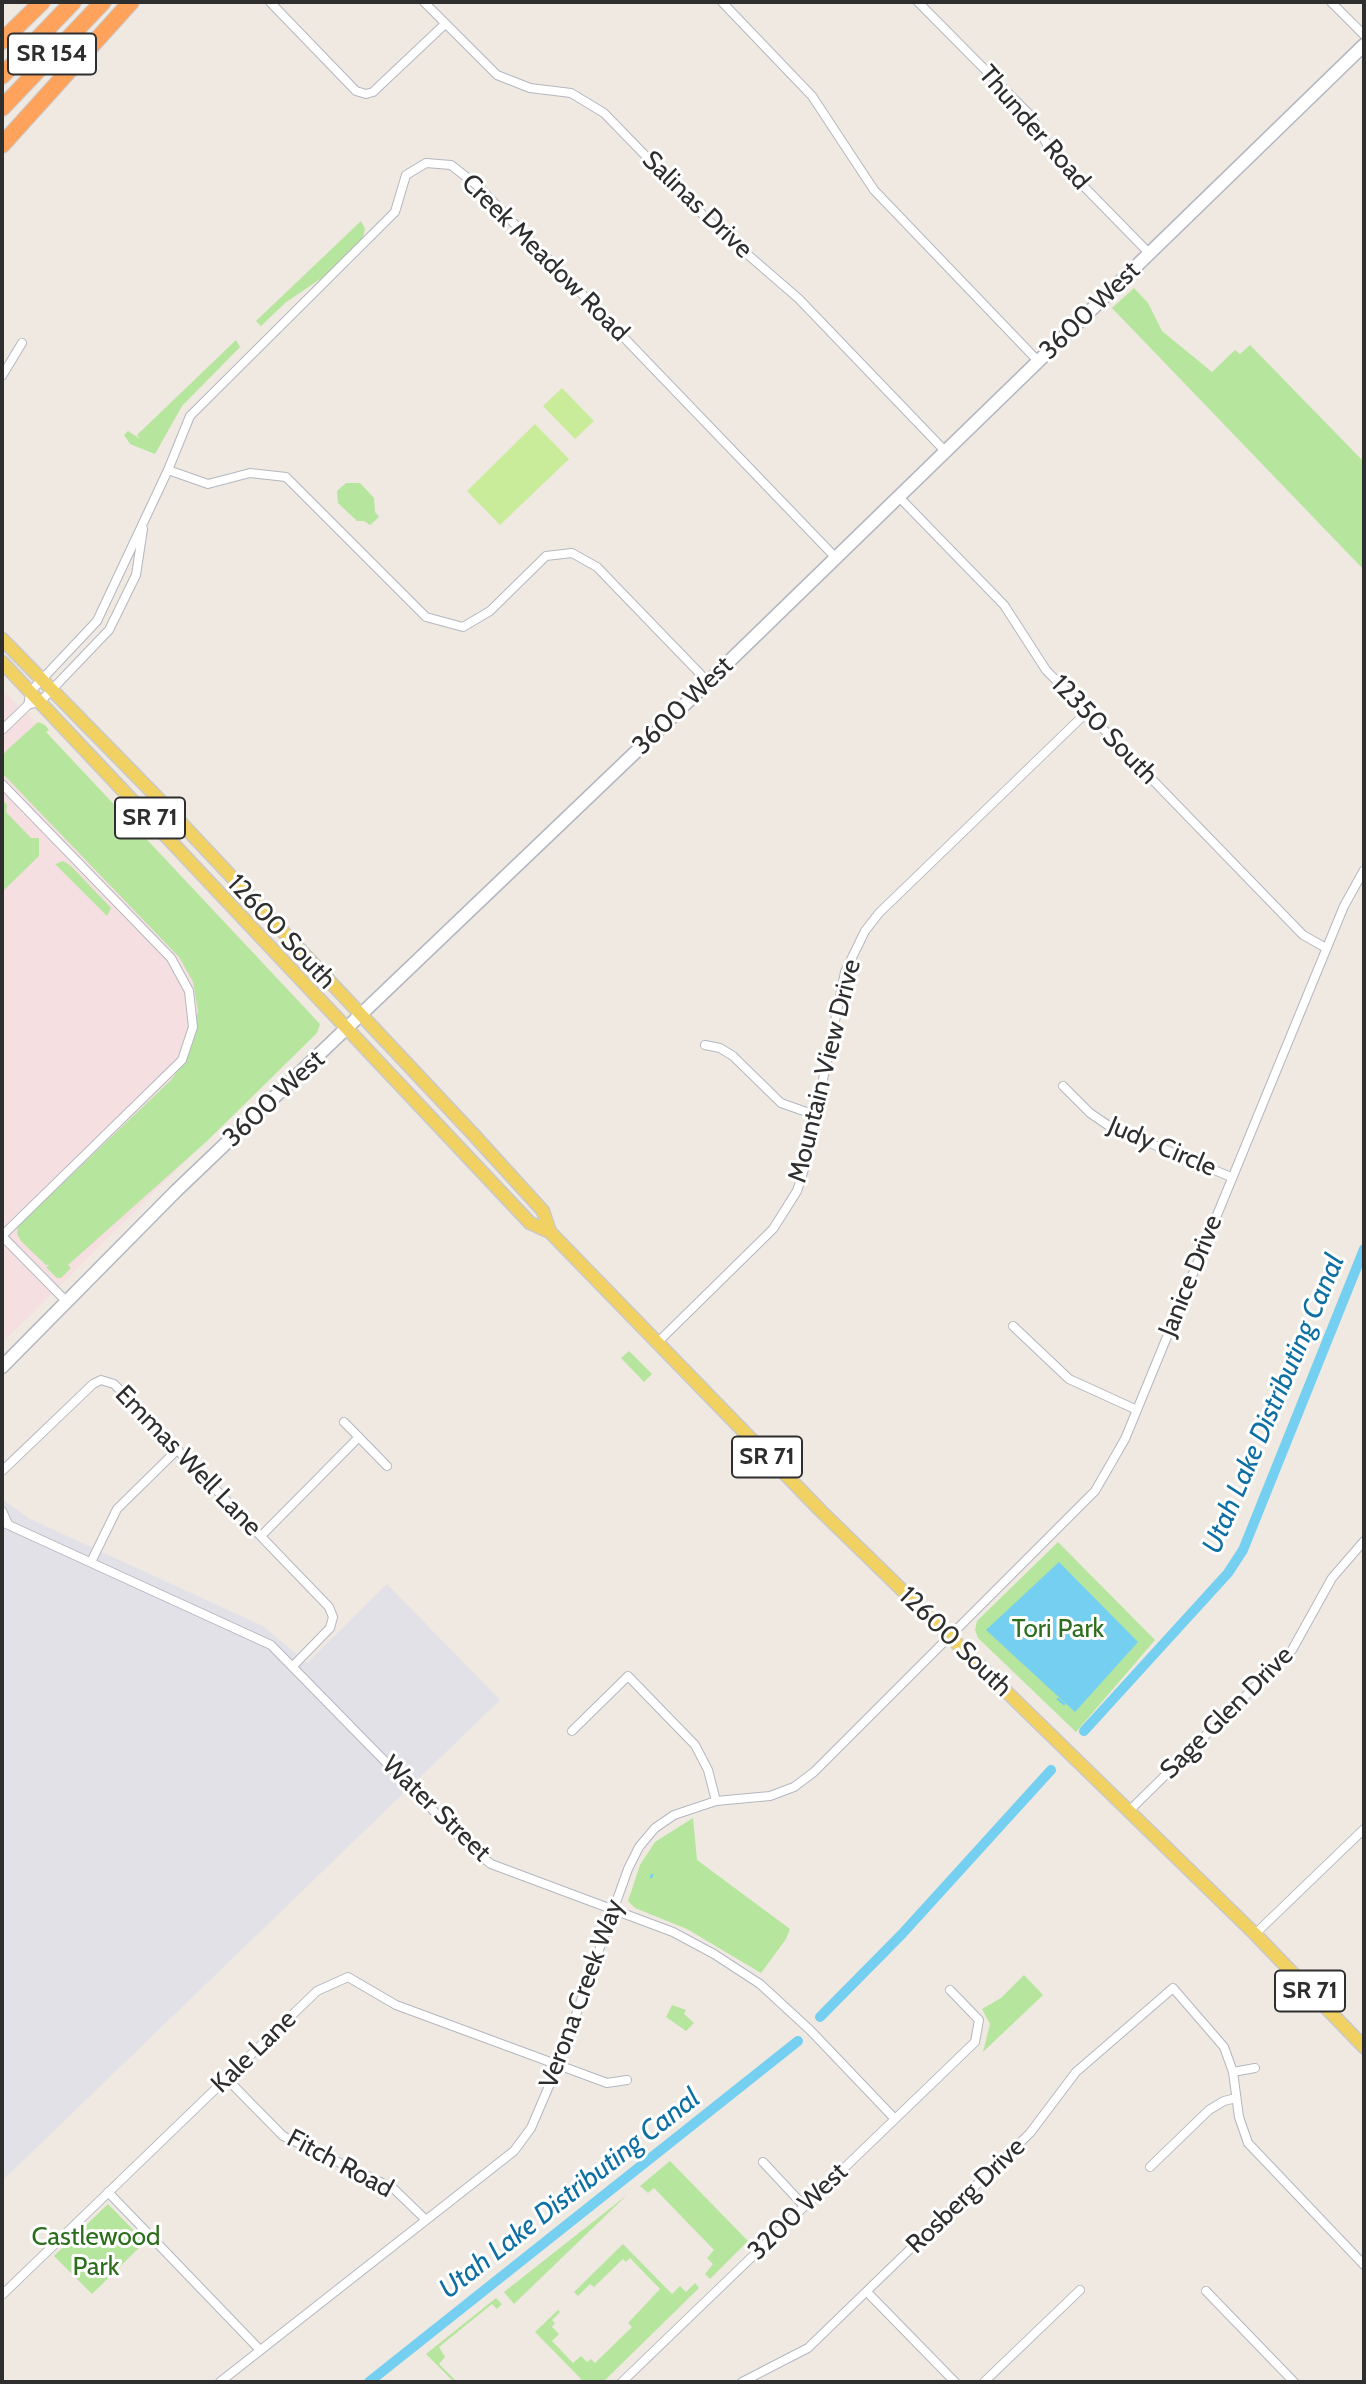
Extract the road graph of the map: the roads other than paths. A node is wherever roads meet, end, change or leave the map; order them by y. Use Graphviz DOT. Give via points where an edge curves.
graph roads {
  1 [pos="41,2"];
  2 [pos="73,2"];
  3 [pos="103,2"];
  4 [pos="131,2"];
  5 [pos="270,2"];
  6 [pos="424,2"];
  7 [pos="722,2"];
  8 [pos="918,2"];
  9 [pos="1331,2"];
  10 [pos="445,24"];
  11 [pos="1364,35"];
  12 [pos="2,41"];
  13 [pos="1364,45"];
  14 [pos="2,76"];
  15 [pos="2,108"];
  16 [pos="2,145"];
  17 [pos="1150,254"];
  18 [pos="22,343"];
  19 [pos="1038,361"];
  20 [pos="2,376"];
  21 [pos="945,451"];
  22 [pos="168,470"];
  23 [pos="899,497"];
  24 [pos="143,525"];
  25 [pos="836,558"];
  26 [pos="2,639"];
  27 [pos="2,662"];
  28 [pos="41,678"];
  29 [pos="708,682"];
  30 [pos="53,689"];
  31 [pos="31,691"];
  32 [pos="34,703"];
  33 [pos="1087,712"];
  34 [pos="2,730"];
  35 [pos="2,784"];
  36 [pos="1364,870"];
  37 [pos="1326,948"];
  38 [pos="360,1017"];
  39 [pos="348,1028"];
  40 [pos="705,1045"];
  41 [pos="1063,1086"];
  42 [pos="815,1115"];
  43 [pos="1231,1177"];
  44 [pos="550,1232"];
  45 [pos="2,1236"];
  46 [pos="66,1301"];
  47 [pos="1013,1326"];
  48 [pos="656,1344"];
  49 [pos="2,1367"];
  50 [pos="1137,1410"];
  51 [pos="344,1422"];
  52 [pos="359,1437"];
  53 [pos="178,1449"];
  54 [pos="387,1466"];
  55 [pos="2,1471"];
  56 [pos="2,1511"];
  57 [pos="5,1523"];
  58 [pos="261,1536"];
  59 [pos="1364,1541"];
  60 [pos="91,1562"];
  61 [pos="949,1636"];
  62 [pos="294,1665"];
  63 [pos="572,1731"];
  64 [pos="716,1801"];
  65 [pos="1129,1811"];
  66 [pos="1364,1829"];
  67 [pos="613,1910"];
  68 [pos="1255,1934"];
  69 [pos="950,1990"];
  70 [pos="1364,2047"];
  71 [pos="558,2065"];
  72 [pos="1255,2068"];
  73 [pos="1233,2072"];
  74 [pos="226,2078"];
  75 [pos="627,2080"];
  76 [pos="1236,2098"];
  77 [pos="895,2119"];
  78 [pos="763,2162"];
  79 [pos="1150,2166"];
  80 [pos="108,2192"];
  81 [pos="804,2206"];
  82 [pos="426,2220"];
  83 [pos="1364,2265"];
  84 [pos="1080,2290"];
  85 [pos="1206,2291"];
  86 [pos="867,2292"];
  87 [pos="2,2295"];
  88 [pos="260,2350"];
  89 [pos="757,2378"];
  90 [pos="220,2382"];
  91 [pos="622,2382"];
  92 [pos="742,2382"];
  93 [pos="955,2382"];
  94 [pos="984,2382"];
  95 [pos="1294,2382"];
  1 -- 12 [label="highway"];
  2 -- 14 [label="highway, SR 154"];
  3 -- 15 [label="highway, SR 154"];
  4 -- 16 [label="highway"];
  5 -- 10 [label="street" via="356,91 366,94"];
  6 -- 10 [label="street, Salinas Drive"];
  7 -- 19 [label="street" via="812,96 874,190"];
  8 -- 17 [label="street, Thunder Road" via="1030,115 1054,156"];
  9 -- 11 [label="street"];
  10 -- 21 [label="street, Salinas Drive" via="497,75 530,88 571,93 604,113 709,221 799,299"];
  13 -- 17 [label="main road, 3600 West"];
  17 -- 19 [label="main road, 3600 West"];
  18 -- 20 [label="street"];
  19 -- 21 [label="main road, 3600 West"];
  21 -- 23 [label="main road, 3600 West"];
  22 -- 24 [label="street, Creek Meadow Road"];
  22 -- 25 [label="street, Creek Meadow Road" via="190,416 395,212 406,175 426,163 451,165 479,187"];
  22 -- 29 [label="street" via="208,484 250,473 286,477 426,617 463,627 490,611 546,556 572,553 597,566"];
  23 -- 25 [label="main road, 3600 West"];
  23 -- 33 [label="street, 12350 South" via="1004,605 1037,660"];
  24 -- 28 [label="street, Creek Meadow Road" via="97,621"];
  24 -- 30 [label="street, Creek Meadow Road" via="136,575 121,610 109,630"];
  25 -- 29 [label="main road, 3600 West"];
  26 -- 28 [label="main road, 12600 South / SR 71"];
  27 -- 31 [label="main road, 12600 South / SR 71"];
  28 -- 30 [label="main road, 12600 South / SR 71"];
  28 -- 31 [label="street, Creek Meadow Road"];
  29 -- 38 [label="main road, 3600 West"];
  30 -- 32 [label="street, Creek Meadow Road"];
  30 -- 38 [label="main road, 12600 South / SR 71"];
  31 -- 32 [label="main road, 12600 South / SR 71"];
  32 -- 34 [label="street, Creek Meadow Road"];
  32 -- 39 [label="main road, 12600 South / SR 71"];
  33 -- 37 [label="street, 12350 South" via="1303,935"];
  33 -- 42 [label="street, Mountain View Drive" via="865,931 845,972"];
  35 -- 45 [label="street" via="171,958 189,991 193,1027 182,1060"];
  36 -- 37 [label="street, Janice Drive"];
  37 -- 43 [label="street, Janice Drive"];
  38 -- 39 [label="main road, 3600 West"];
  38 -- 44 [label="main road, 12600 South / SR 71" via="543,1211"];
  39 -- 44 [label="main road, 12600 South / SR 71" via="530,1223"];
  39 -- 46 [label="main road, 3600 West"];
  40 -- 42 [label="street" via="733,1056 781,1103"];
  41 -- 43 [label="street, Judy Circle" via="1109,1126"];
  42 -- 48 [label="street, Mountain View Drive" via="802,1178 782,1217"];
  43 -- 50 [label="street, Janice Drive"];
  44 -- 48 [label="main road, 12600 South / SR 71"];
  45 -- 46 [label="street"];
  46 -- 49 [label="main road, 3600 West"];
  47 -- 50 [label="street" via="1069,1379"];
  48 -- 61 [label="main road, 12600 South / SR 71"];
  50 -- 61 [label="street, Janice Drive" via="1111,1466 1085,1503"];
  51 -- 52 [label="street"];
  52 -- 54 [label="street"];
  52 -- 58 [label="street"];
  53 -- 55 [label="street, Emmas Well Lane" via="118,1387 101,1380"];
  53 -- 58 [label="street, Emmas Well Lane"];
  53 -- 60 [label="street" via="117,1509"];
  56 -- 57 [label="street, Water Street"];
  57 -- 60 [label="street, Water Street"];
  58 -- 62 [label="street, Emmas Well Lane" via="333,1616 330,1628"];
  59 -- 65 [label="street, Sage Glen Drive" via="1332,1578 1292,1650"];
  60 -- 62 [label="street, Water Street" via="242,1630 271,1645"];
  61 -- 64 [label="street, Verona Creek Way" via="794,1787 749,1800"];
  61 -- 65 [label="main road, 12600 South / SR 71"];
  62 -- 67 [label="street, Water Street" via="468,1846 491,1864"];
  63 -- 64 [label="street" via="628,1676 695,1745"];
  64 -- 67 [label="street, Verona Creek Way" via="674,1815 655,1828 639,1847"];
  65 -- 68 [label="main road, 12600 South / SR 71"];
  66 -- 68 [label="street"];
  67 -- 71 [label="street, Verona Creek Way"];
  67 -- 77 [label="street, Water Street" via="673,1933 760,1984 810,2029"];
  68 -- 70 [label="main road, 12600 South / SR 71"];
  69 -- 77 [label="street, 3200 West" via="979,2020 975,2042"];
  71 -- 74 [label="street, Kale Lane" via="396,2006 348,1977 317,1991"];
  71 -- 75 [label="street" via="607,2083"];
  71 -- 82 [label="street, Verona Creek Way" via="531,2128 514,2151"];
  72 -- 73 [label="street"];
  73 -- 76 [label="street"];
  73 -- 86 [label="street, Rosberg Drive" via="1216,2035 1173,1988 1076,2072 1030,2133"];
  74 -- 80 [label="street, Kale Lane"];
  74 -- 82 [label="street, Fitch Road" via="283,2136 393,2188"];
  76 -- 79 [label="street" via="1209,2110"];
  76 -- 83 [label="street" via="1243,2133 1255,2153"];
  77 -- 81 [label="street, 3200 West"];
  78 -- 81 [label="street"];
  80 -- 87 [label="street, Kale Lane"];
  80 -- 88 [label="street"];
  81 -- 91 [label="street, 3200 West"];
  82 -- 88 [label="street, Verona Creek Way"];
  84 -- 94 [label="street"];
  85 -- 95 [label="street"];
  86 -- 89 [label="street, Rosberg Drive" via="808,2348"];
  86 -- 93 [label="street"];
  88 -- 90 [label="street, Verona Creek Way"];
  89 -- 92 [label="street, Rosberg Drive"];
}
